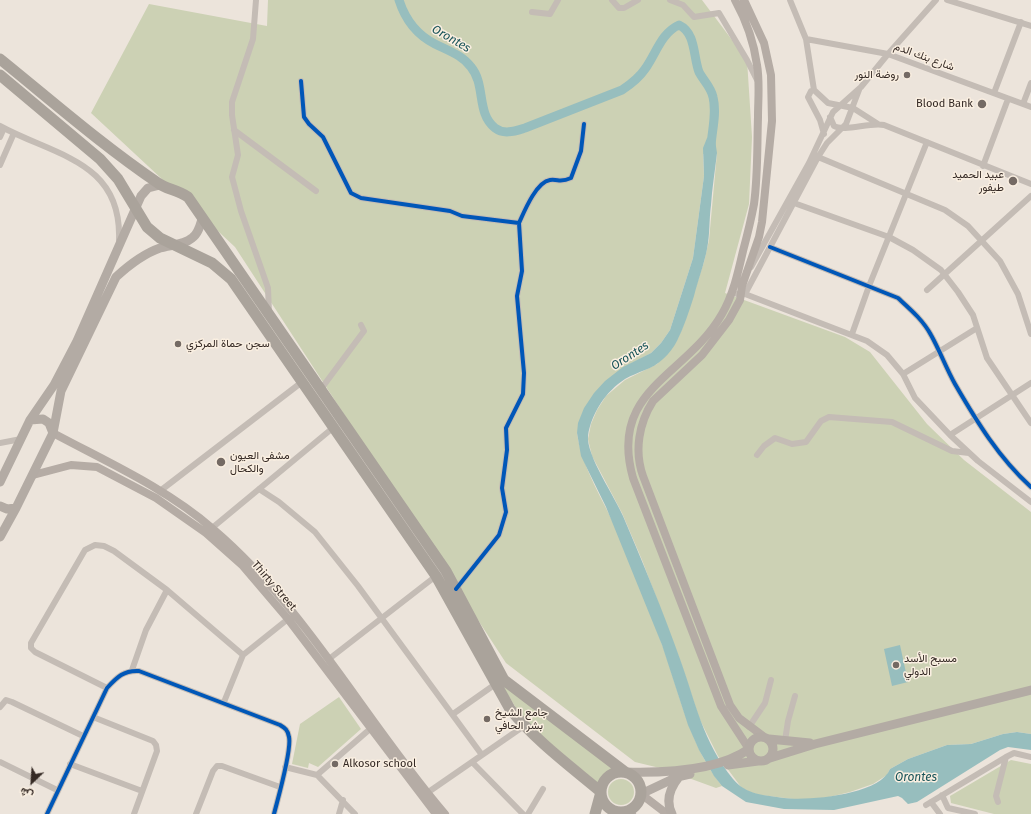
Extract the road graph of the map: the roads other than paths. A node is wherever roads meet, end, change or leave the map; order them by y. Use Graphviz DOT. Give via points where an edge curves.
graph roads {
  1 [pos="256,0"];
  2 [pos="558,0"];
  3 [pos="612,0"];
  4 [pos="638,0"];
  5 [pos="670,0"];
  6 [pos="735,0"];
  7 [pos="744,0"];
  8 [pos="790,0"];
  9 [pos="936,0"];
  10 [pos="947,0"];
  11 [pos="532,12"];
  12 [pos="1021,22"];
  13 [pos="1031,26"];
  14 [pos="806,39"];
  15 [pos="888,54"];
  16 [pos="0,59"];
  17 [pos="0,74"];
  18 [pos="301,81"];
  19 [pos="758,83"];
  20 [pos="1031,83"];
  21 [pos="861,87"];
  22 [pos="814,90"];
  23 [pos="994,93"];
  24 [pos="1008,98"];
  25 [pos="1023,104"];
  26 [pos="839,105"];
  27 [pos="1031,107"];
  28 [pos="853,108"];
  29 [pos="830,117"];
  30 [pos="584,124"];
  31 [pos="878,124"];
  32 [pos="2,127"];
  33 [pos="843,128"];
  34 [pos="234,130"];
  35 [pos="14,133"];
  36 [pos="824,134"];
  37 [pos="0,137"];
  38 [pos="927,142"];
  39 [pos="818,157"];
  40 [pos="0,165"];
  41 [pos="984,166"];
  42 [pos="160,184"];
  43 [pos="1031,184"];
  44 [pos="316,191"];
  45 [pos="906,194"];
  46 [pos="1031,196"];
  47 [pos="794,203"];
  48 [pos="136,208"];
  49 [pos="202,219"];
  50 [pos="518,223"];
  51 [pos="889,236"];
  52 [pos="759,237"];
  53 [pos="981,240"];
  54 [pos="119,244"];
  55 [pos="176,244"];
  56 [pos="768,244"];
  57 [pos="748,269"];
  58 [pos="739,271"];
  59 [pos="943,273"];
  60 [pos="869,286"];
  61 [pos="927,290"];
  62 [pos="739,294"];
  63 [pos="269,313"];
  64 [pos="360,325"];
  65 [pos="977,328"];
  66 [pos="852,334"];
  67 [pos="1031,334"];
  68 [pos="939,351"];
  69 [pos="903,374"];
  70 [pos="302,382"];
  71 [pos="1031,383"];
  72 [pos="320,389"];
  73 [pos="1012,395"];
  74 [pos="976,418"];
  75 [pos="30,420"];
  76 [pos="1031,424"];
  77 [pos="334,427"];
  78 [pos="53,433"];
  79 [pos="950,435"];
  80 [pos="21,439"];
  81 [pos="0,443"];
  82 [pos="969,453"];
  83 [pos="757,455"];
  84 [pos="33,475"];
  85 [pos="0,482"];
  86 [pos="1031,487"];
  87 [pos="259,489"];
  88 [pos="160,491"];
  89 [pos="1031,502"];
  90 [pos="182,505"];
  91 [pos="0,506"];
  92 [pos="16,508"];
  93 [pos="177,512"];
  94 [pos="212,528"];
  95 [pos="0,537"];
  96 [pos="436,576"];
  97 [pos="266,586"];
  98 [pos="456,589"];
  99 [pos="167,590"];
  100 [pos="381,618"];
  101 [pos="288,619"];
  102 [pos="243,655"];
  103 [pos="329,658"];
  104 [pos="132,670"];
  105 [pos="771,680"];
  106 [pos="500,682"];
  107 [pos="107,688"];
  108 [pos="1031,690"];
  109 [pos="795,696"];
  110 [pos="224,702"];
  111 [pos="0,707"];
  112 [pos="453,714"];
  113 [pos="93,717"];
  114 [pos="524,726"];
  115 [pos="749,727"];
  116 [pos="370,728"];
  117 [pos="83,736"];
  118 [pos="766,738"];
  119 [pos="785,741"];
  120 [pos="815,744"];
  121 [pos="749,749"];
  122 [pos="482,755"];
  123 [pos="1006,757"];
  124 [pos="1031,757"];
  125 [pos="770,758"];
  126 [pos="737,760"];
  127 [pos="758,761"];
  128 [pos="0,762"];
  129 [pos="472,762"];
  130 [pos="70,764"];
  131 [pos="285,767"];
  132 [pos="696,770"];
  133 [pos="625,772"];
  134 [pos="317,775"];
  135 [pos="679,777"];
  136 [pos="415,782"];
  137 [pos="280,787"];
  138 [pos="543,789"];
  139 [pos="57,790"];
  140 [pos="142,791"];
  141 [pos="601,792"];
  142 [pos="428,793"];
  143 [pos="641,794"];
  144 [pos="942,795"];
  145 [pos="342,800"];
  146 [pos="998,802"];
  147 [pos="627,813"];
  148 [pos="47,814"];
  149 [pos="134,814"];
  150 [pos="196,814"];
  151 [pos="274,814"];
  152 [pos="340,814"];
  153 [pos="356,814"];
  154 [pos="436,814"];
  155 [pos="445,814"];
  156 [pos="523,814"];
  157 [pos="528,814"];
  158 [pos="595,814"];
  159 [pos="667,814"];
  160 [pos="672,814"];
  161 [pos="940,814"];
  162 [pos="976,814"];
  1 -- 34 [label="street" via="253,39 232,102"];
  2 -- 11 [label="street" via="550,14"];
  3 -- 4 [label="street" via="619,8 624,8"];
  5 -- 19 [label="street" via="683,5 694,17 719,13"];
  6 -- 19 [label="main road" via="754,47"];
  7 -- 52 [label="main road" via="764,43 771,75 772,122"];
  8 -- 14 [label="street"];
  9 -- 15 [label="street"];
  10 -- 12 [label="street"];
  12 -- 13 [label="street"];
  12 -- 23 [label="street"];
  14 -- 15 [label="street, شارع بنك الدم"];
  14 -- 22 [label="street"];
  15 -- 21 [label="street"];
  15 -- 23 [label="street, شارع بنك الدم"];
  16 -- 42 [label="highway" via="122,158"];
  17 -- 48 [label="highway" via="100,159 118,179"];
  18 -- 50 [label="street" via="304,117 323,137 351,193 361,198"];
  19 -- 58 [label="main road" via="754,203"];
  20 -- 25 [label="street"];
  21 -- 26 [label="street"];
  21 -- 28 [label="street"];
  22 -- 26 [label="street" via="828,102"];
  22 -- 36 [label="street" via="808,97"];
  23 -- 24 [label="street, شارع بنك الدم"];
  24 -- 25 [label="street, شارع بنك الدم"];
  24 -- 41 [label="street"];
  25 -- 27 [label="street, شارع بنك الدم"];
  26 -- 28 [label="street"];
  26 -- 29 [label="street"];
  28 -- 31 [label="street"];
  28 -- 33 [label="street"];
  29 -- 33 [label="street" via="834,126"];
  29 -- 36 [label="street"];
  30 -- 50 [label="street" via="581,151 571,178 563,182 549,180 538,186"];
  31 -- 33 [label="street"];
  31 -- 38 [label="street"];
  32 -- 35 [label="street"];
  32 -- 37 [label="street"];
  33 -- 39 [label="street" via="827,143"];
  34 -- 44 [label="street"];
  34 -- 63 [label="street" via="238,155 232,177 268,288"];
  35 -- 40 [label="street"];
  35 -- 54 [label="street" via="82,163 107,187 117,208"];
  36 -- 56 [label="street"];
  38 -- 41 [label="street"];
  38 -- 45 [label="street"];
  39 -- 45 [label="street"];
  39 -- 47 [label="street"];
  41 -- 43 [label="street"];
  42 -- 48 [label="main road" via="148,188"];
  42 -- 49 [label="highway" via="188,197"];
  45 -- 51 [label="street"];
  45 -- 53 [label="street" via="945,210 968,226"];
  46 -- 53 [label="street"];
  47 -- 51 [label="street"];
  47 -- 56 [label="street"];
  48 -- 54 [label="main road"];
  48 -- 55 [label="highway" via="147,227 160,238"];
  49 -- 55 [label="main road" via="194,238"];
  49 -- 63 [label="highway"];
  50 -- 98 [label="street" via="522,271 517,296 524,373 523,394 506,428 507,450 502,488 506,512 499,535"];
  51 -- 59 [label="street" via="913,250"];
  51 -- 60 [label="street"];
  52 -- 56 [label="main road"];
  52 -- 57 [label="main road"];
  53 -- 59 [label="street"];
  53 -- 67 [label="street" via="1000,261 1018,294"];
  54 -- 75 [label="main road" via="77,341 54,384"];
  55 -- 70 [label="highway" via="212,263 231,279"];
  55 -- 78 [label="main road" via="143,257 116,277 61,390"];
  56 -- 57 [label="street"];
  56 -- 60 [label="street"];
  56 -- 62 [label="street"];
  57 -- 58 [label="street"];
  57 -- 62 [label="main road"];
  58 -- 62 [label="main road"];
  59 -- 61 [label="street"];
  59 -- 65 [label="street" via="973,315"];
  60 -- 66 [label="street"];
  60 -- 68 [label="street" via="898,298 930,333"];
  62 -- 66 [label="street"];
  62 -- 115 [label="main road" via="736,309 718,335 702,355 653,401 647,410 641,426 638,452 642,476 718,676 730,705 738,718"];
  62 -- 121 [label="main road" via="722,313 712,330 646,393 636,409 628,449 632,478 721,706"];
  63 -- 72 [label="highway"];
  64 -- 72 [label="street" via="364,331"];
  65 -- 68 [label="street"];
  65 -- 73 [label="street" via="987,358"];
  66 -- 69 [label="street" via="867,340 886,355"];
  68 -- 69 [label="street"];
  68 -- 74 [label="street"];
  69 -- 79 [label="street" via="915,398"];
  70 -- 77 [label="highway"];
  70 -- 88 [label="street"];
  71 -- 73 [label="street"];
  72 -- 98 [label="highway"];
  73 -- 74 [label="street"];
  73 -- 76 [label="street"];
  74 -- 79 [label="street"];
  74 -- 86 [label="street" via="995,449 1013,471"];
  75 -- 78 [label="main road" via="43,419 49,422"];
  75 -- 80 [label="main road"];
  77 -- 87 [label="street"];
  77 -- 96 [label="highway"];
  78 -- 84 [label="main road"];
  78 -- 88 [label="main road, Thirty Street"];
  79 -- 82 [label="street"];
  80 -- 81 [label="street"];
  80 -- 85 [label="main road"];
  82 -- 83 [label="street" via="952,450 892,422 829,417 821,421 806,442 792,444 775,438"];
  82 -- 89 [label="street"];
  84 -- 92 [label="main road"];
  84 -- 93 [label="main road, Thirty Street" via="71,465 97,467"];
  87 -- 94 [label="street"];
  87 -- 100 [label="street" via="315,532"];
  88 -- 90 [label="main road, Thirty Street"];
  90 -- 93 [label="main road"];
  90 -- 94 [label="main road, Thirty Street"];
  91 -- 92 [label="main road" via="7,509"];
  92 -- 95 [label="main road"];
  93 -- 97 [label="main road, Thirty Street" via="224,548"];
  94 -- 97 [label="main road, Thirty Street" via="247,560"];
  96 -- 100 [label="street"];
  96 -- 106 [label="highway"];
  97 -- 101 [label="main road, Thirty Street"];
  97 -- 103 [label="main road, Thirty Street"];
  98 -- 106 [label="highway"];
  99 -- 102 [label="street"];
  99 -- 104 [label="street" via="146,630"];
  99 -- 107 [label="street" via="104,546 95,545 85,550 31,643 31,648"];
  100 -- 103 [label="street"];
  100 -- 112 [label="street"];
  101 -- 102 [label="street"];
  101 -- 116 [label="main road, Thirty Street"];
  102 -- 110 [label="street"];
  103 -- 136 [label="main road, Thirty Street"];
  104 -- 107 [label="street" via="118,676"];
  104 -- 110 [label="street"];
  105 -- 115 [label="street" via="765,703"];
  106 -- 112 [label="street"];
  106 -- 114 [label="highway" via="510,709"];
  106 -- 133 [label="highway"];
  107 -- 113 [label="street"];
  108 -- 120 [label="main road"];
  109 -- 119 [label="street"];
  110 -- 131 [label="street" via="287,730 290,738"];
  111 -- 117 [label="street" via="6,700 12,702"];
  112 -- 122 [label="street"];
  113 -- 117 [label="street"];
  113 -- 140 [label="street" via="153,741 156,745 157,751"];
  114 -- 122 [label="street"];
  114 -- 141 [label="highway"];
  115 -- 118 [label="main road"];
  116 -- 134 [label="street"];
  116 -- 136 [label="main road, Thirty Street"];
  117 -- 130 [label="street"];
  118 -- 119 [label="main road"];
  118 -- 121 [label="main road" via="754,738"];
  118 -- 125 [label="main road" via="774,747"];
  119 -- 120 [label="main road"];
  120 -- 125 [label="main road"];
  121 -- 126 [label="main road"];
  121 -- 127 [label="main road" via="750,755"];
  122 -- 129 [label="street"];
  123 -- 124 [label="street" via="1014,753"];
  123 -- 144 [label="street"];
  123 -- 146 [label="street" via="996,796"];
  125 -- 127 [label="main road"];
  126 -- 127 [label="main road"];
  126 -- 132 [label="main road"];
  128 -- 139 [label="street"];
  129 -- 142 [label="street"];
  129 -- 156 [label="street"];
  130 -- 139 [label="street"];
  130 -- 140 [label="street"];
  131 -- 134 [label="street"];
  131 -- 137 [label="street"];
  132 -- 133 [label="main road"];
  132 -- 135 [label="main road"];
  133 -- 141 [label="highway" via="614,773 606,779"];
  133 -- 143 [label="highway" via="637,780"];
  134 -- 145 [label="street"];
  135 -- 143 [label="main road"];
  135 -- 160 [label="main road" via="669,797"];
  136 -- 142 [label="main road, Thirty Street"];
  136 -- 154 [label="main road, Thirty Street"];
  137 -- 150 [label="street" via="216,766"];
  137 -- 151 [label="street"];
  138 -- 157 [label="street"];
  139 -- 148 [label="street"];
  140 -- 149 [label="street"];
  141 -- 147 [label="highway" via="604,802 611,809"];
  141 -- 158 [label="highway"];
  142 -- 155 [label="main road, Thirty Street"];
  143 -- 147 [label="highway" via="634,807"];
  143 -- 159 [label="main road"];
  144 -- 161 [label="street" via="928,804"];
  144 -- 162 [label="street" via="948,808"];
  145 -- 152 [label="street"];
  145 -- 153 [label="street"];
}
